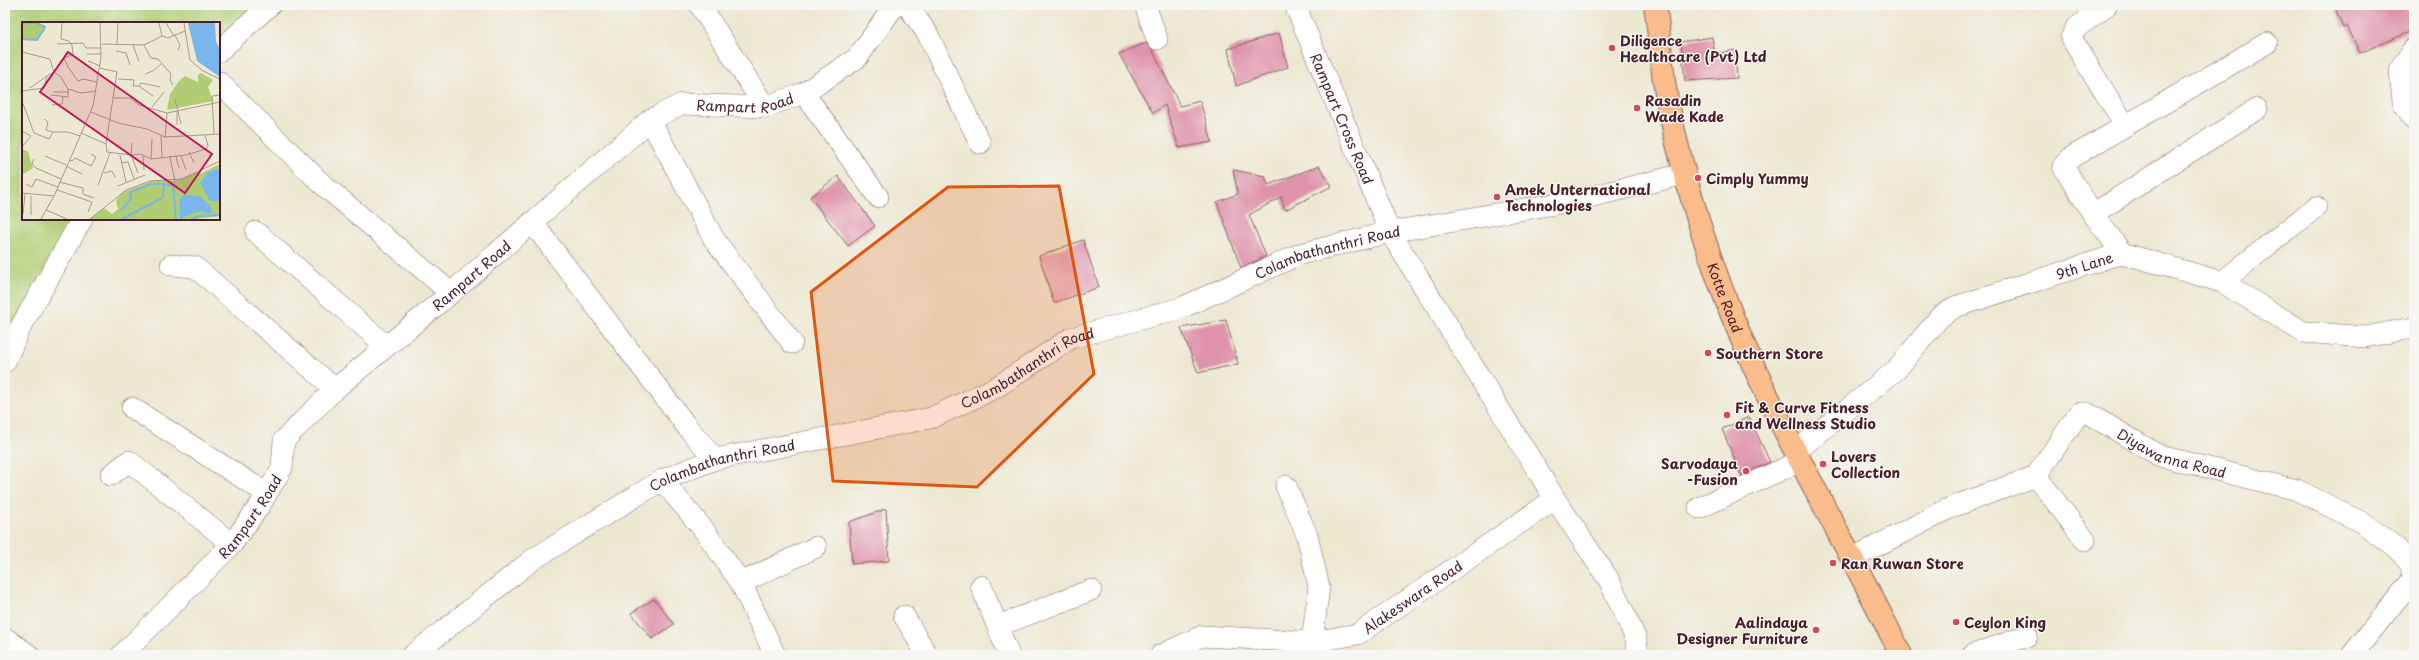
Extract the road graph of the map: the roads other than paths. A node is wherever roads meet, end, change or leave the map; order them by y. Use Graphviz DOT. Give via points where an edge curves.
graph roads {
  1 [pos="270,5"];
  2 [pos="700,5"];
  3 [pos="895,5"];
  4 [pos="907,5"];
  5 [pos="1146,5"];
  6 [pos="1295,5"];
  7 [pos="1655,5"];
  8 [pos="2107,5"];
  9 [pos="1157,39"];
  10 [pos="2267,43"];
  11 [pos="2414,48"];
  12 [pos="220,49"];
  13 [pos="220,83"];
  14 [pos="804,93"];
  15 [pos="765,107"];
  16 [pos="2257,109"];
  17 [pos="650,120"];
  18 [pos="2414,120"];
  19 [pos="2125,125"];
  20 [pos="980,143"];
  21 [pos="1685,174"];
  22 [pos="878,197"];
  23 [pos="2316,207"];
  24 [pos="2093,214"];
  25 [pos="81,220"];
  26 [pos="532,222"];
  27 [pos="256,232"];
  28 [pos="1390,232"];
  29 [pos="2122,253"];
  30 [pos="171,265"];
  31 [pos="2222,282"];
  32 [pos="450,293"];
  33 [pos="2413,327"];
  34 [pos="792,342"];
  35 [pos="385,345"];
  36 [pos="5,362"];
  37 [pos="335,389"];
  38 [pos="132,408"];
  39 [pos="1798,456"];
  40 [pos="715,459"];
  41 [pos="111,475"];
  42 [pos="2036,476"];
  43 [pos="662,480"];
  44 [pos="1286,486"];
  45 [pos="266,493"];
  46 [pos="1555,499"];
  47 [pos="1699,508"];
  48 [pos="2085,540"];
  49 [pos="232,544"];
  50 [pos="816,547"];
  51 [pos="1853,558"];
  52 [pos="741,583"];
  53 [pos="981,586"];
  54 [pos="1091,590"];
  55 [pos="904,616"];
  56 [pos="998,626"];
  57 [pos="2027,636"];
  58 [pos="5,638"];
  59 [pos="1312,642"];
  60 [pos="29,655"];
  61 [pos="122,655"];
  62 [pos="413,655"];
  63 [pos="775,655"];
  64 [pos="926,655"];
  65 [pos="1009,655"];
  66 [pos="1161,655"];
  67 [pos="1638,655"];
  68 [pos="1901,655"];
  69 [pos="1973,655"];
  70 [pos="2352,655"];
  1 -- 12 [label="street"];
  2 -- 15 [label="street"];
  3 -- 14 [label="street, Rampart Road" via="857,58"];
  4 -- 20 [label="street" via="927,33"];
  5 -- 9 [label="street"];
  6 -- 28 [label="street, Rampart Cross Road"];
  7 -- 21 [label="main road, Kotte Road" via="1667,97"];
  8 -- 19 [label="street" via="2076,28 2072,38"];
  10 -- 19 [label="street"];
  11 -- 18 [label="street" via="2400,70 2403,102"];
  13 -- 32 [label="street" via="322,183"];
  14 -- 15 [label="street, Rampart Road"];
  14 -- 22 [label="street"];
  15 -- 17 [label="street, Rampart Road" via="682,104"];
  16 -- 24 [label="street"];
  17 -- 26 [label="street, Rampart Road"];
  17 -- 34 [label="street" via="714,240"];
  19 -- 24 [label="street" via="2072,157 2063,166"];
  21 -- 28 [label="street, Colambathanthri Road" via="1572,201"];
  21 -- 39 [label="main road, Kotte Road" via="1733,318"];
  23 -- 31 [label="street"];
  24 -- 29 [label="street"];
  25 -- 36 [label="street" via="19,330"];
  26 -- 32 [label="street, Rampart Road"];
  26 -- 40 [label="street" via="688,428"];
  27 -- 35 [label="street"];
  28 -- 40 [label="street, Colambathanthri Road" via="1300,254 1181,308 1071,338 995,388 931,418"];
  28 -- 46 [label="street"];
  29 -- 31 [label="street, 9th Lane"];
  29 -- 39 [label="street, 9th Lane" via="1955,307 1940,317 1896,370"];
  30 -- 37 [label="street" via="196,266"];
  31 -- 33 [label="street, 9th Lane" via="2303,332 2365,337"];
  32 -- 35 [label="street, Rampart Road"];
  35 -- 37 [label="street, Rampart Road"];
  37 -- 45 [label="street, Rampart Road" via="284,440 282,468"];
  38 -- 45 [label="street"];
  39 -- 47 [label="street, 9th Lane"];
  39 -- 51 [label="main road, Kotte Road"];
  40 -- 43 [label="street, Colambathanthri Road"];
  41 -- 49 [label="street" via="129,461"];
  42 -- 48 [label="street"];
  42 -- 51 [label="street" via="1952,507"];
  42 -- 70 [label="street, Diyawanna Road" via="2079,413 2088,413 2160,456 2298,490 2363,523 2395,547 2410,563 2413,579"];
  43 -- 52 [label="street" via="704,530"];
  43 -- 62 [label="street, Colambathanthri Road" via="532,560"];
  44 -- 59 [label="street" via="1307,535 1319,587"];
  45 -- 49 [label="street, Rampart Road"];
  46 -- 59 [label="street, Alakeswara Road" via="1358,634"];
  46 -- 67 [label="street" via="1609,580 1636,639"];
  49 -- 61 [label="street, Rampart Road"];
  50 -- 52 [label="street"];
  51 -- 68 [label="main road, Kotte Road"];
  52 -- 63 [label="street"];
  53 -- 56 [label="street"];
  54 -- 56 [label="street"];
  55 -- 64 [label="street"];
  56 -- 65 [label="street"];
  57 -- 69 [label="street"];
  58 -- 60 [label="street"];
  59 -- 66 [label="street, Alakeswara Road" via="1202,636"];
}
